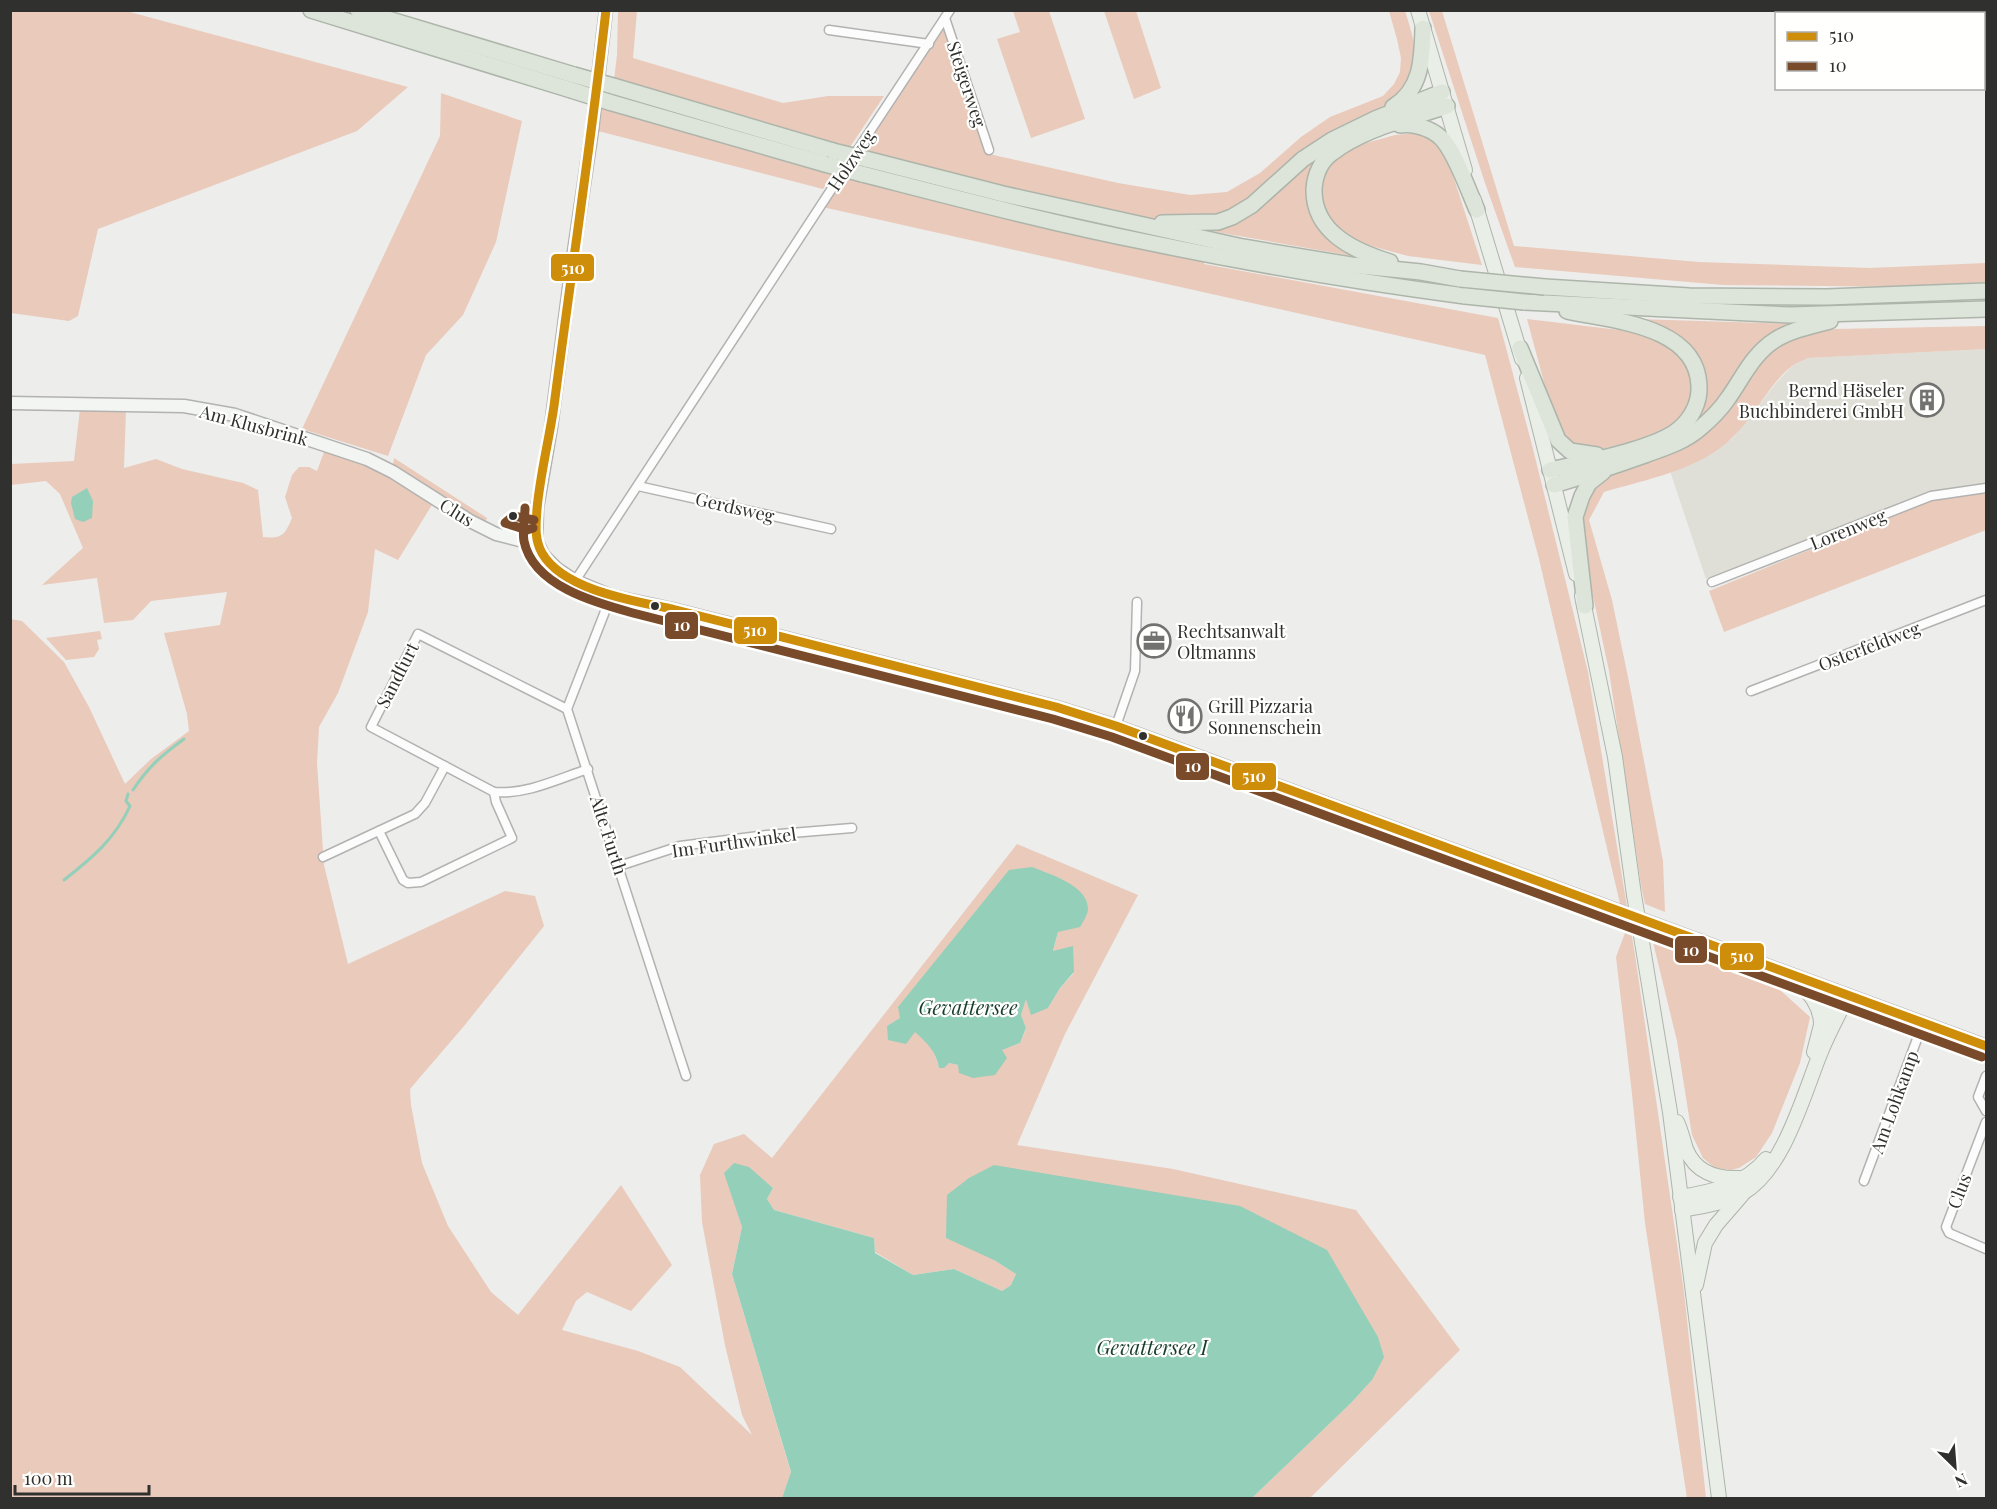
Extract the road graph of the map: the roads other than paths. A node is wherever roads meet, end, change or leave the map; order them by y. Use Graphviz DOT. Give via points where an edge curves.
graph roads {
  1 [pos="311,10"];
  2 [pos="358,10"];
  3 [pos="606,10"];
  4 [pos="1418,10"];
  5 [pos="948,14"];
  6 [pos="1423,28"];
  7 [pos="829,30"];
  8 [pos="929,44"];
  9 [pos="572,82"];
  10 [pos="1444,99"];
  11 [pos="1377,124"];
  12 [pos="988,150"];
  13 [pos="829,157"];
  14 [pos="864,167"];
  15 [pos="1477,210"];
  16 [pos="1132,224"];
  17 [pos="1421,272"];
  18 [pos="1986,291"];
  19 [pos="1549,305"];
  20 [pos="1986,309"];
  21 [pos="1861,314"];
  22 [pos="1520,348"];
  23 [pos="10,403"];
  24 [pos="1608,463"];
  25 [pos="385,468"];
  26 [pos="1552,478"];
  27 [pos="638,486"];
  28 [pos="1986,488"];
  29 [pos="831,529"];
  30 [pos="536,540"];
  31 [pos="575,581"];
  32 [pos="1712,582"];
  33 [pos="611,596"];
  34 [pos="1986,600"];
  35 [pos="1137,602"];
  36 [pos="1585,606"];
  37 [pos="1751,691"];
  38 [pos="567,709"];
  39 [pos="1116,726"];
  40 [pos="445,766"];
  41 [pos="588,769"];
  42 [pos="494,792"];
  43 [pos="852,828"];
  44 [pos="379,831"];
  45 [pos="323,857"];
  46 [pos="619,866"];
  47 [pos="1794,977"];
  48 [pos="1841,994"];
  49 [pos="1923,1023"];
  50 [pos="1821,1025"];
  51 [pos="1986,1046"];
  52 [pos="686,1076"];
  53 [pos="1986,1076"];
  54 [pos="1986,1111"];
  55 [pos="1670,1112"];
  56 [pos="1986,1122"];
  57 [pos="1744,1178"];
  58 [pos="1864,1181"];
  59 [pos="1743,1193"];
  60 [pos="1681,1204"];
  61 [pos="1986,1248"];
  62 [pos="1694,1293"];
  63 [pos="1719,1498"];
  1 -- 9 [label="highway"];
  2 -- 9 [label="highway"];
  3 -- 30 [label="main road" via="537,508"];
  4 -- 6 [label="main road"];
  5 -- 8 [label="street, Holzweg"];
  5 -- 12 [label="street, Steigerweg"];
  6 -- 10 [label="main road"];
  6 -- 11 [label="highway" via="1422,61 1415,83 1408,95"];
  7 -- 8 [label="street"];
  8 -- 27 [label="street, Holzweg"];
  9 -- 13 [label="highway, bridge" via="613,86"];
  9 -- 13 [label="highway, bridge" via="609,102"];
  10 -- 11 [label="highway"];
  10 -- 15 [label="main road"];
  11 -- 15 [label="highway" via="1412,125 1441,138"];
  11 -- 16 [label="highway" via="1332,140 1232,217 1205,223"];
  11 -- 17 [label="highway" via="1330,154 1315,178 1314,199 1320,218 1348,246"];
  13 -- 14 [label="highway, bridge"];
  14 -- 16 [label="highway"];
  14 -- 19 [label="highway, bridge" via="1027,216 1144,242 1372,284"];
  15 -- 22 [label="main road"];
  16 -- 17 [label="highway" via="1351,265"];
  17 -- 18 [label="highway, bridge" via="1545,287 1689,296 1827,297"];
  19 -- 21 [label="highway" via="1791,315"];
  19 -- 24 [label="highway" via="1662,334 1680,346 1695,366 1697,402 1679,430"];
  20 -- 21 [label="highway"];
  21 -- 24 [label="highway" via="1806,327 1773,341 1697,431 1678,443"];
  22 -- 24 [label="highway" via="1558,440 1570,451"];
  22 -- 26 [label="main road"];
  23 -- 25 [label="main road, Am Klusbrink" via="207,409 295,434"];
  24 -- 26 [label="highway"];
  24 -- 36 [label="highway" via="1589,483 1575,517"];
  25 -- 30 [label="main road, Clus" via="490,531 527,542"];
  26 -- 36 [label="main road"];
  27 -- 29 [label="street, Gerdsweg"];
  27 -- 31 [label="street, Holzweg"];
  28 -- 32 [label="street, Lorenweg" via="1931,496"];
  30 -- 31 [label="main road" via="543,555"];
  31 -- 33 [label="main road"];
  33 -- 38 [label="street"];
  33 -- 39 [label="main road" via="1045,704"];
  34 -- 37 [label="street, Osterfeldweg"];
  35 -- 39 [label="street" via="1136,670"];
  36 -- 55 [label="main road, bridge" via="1615,757"];
  38 -- 40 [label="street, Sandfurt" via="418,634 371,727"];
  38 -- 41 [label="street, Alte Furth"];
  39 -- 47 [label="main road"];
  40 -- 42 [label="street, Sandfurt"];
  40 -- 44 [label="street" via="420,810"];
  41 -- 42 [label="street" via="526,790"];
  41 -- 46 [label="street, Alte Furth"];
  42 -- 44 [label="street" via="513,838 422,882 408,883 403,879"];
  43 -- 46 [label="street, Im Furthwinkel" via="680,846"];
  44 -- 45 [label="street"];
  46 -- 52 [label="street, Alte Furth"];
  47 -- 48 [label="main road"];
  47 -- 50 [label="main road" via="1814,1000"];
  48 -- 49 [label="main road"];
  48 -- 50 [label="main road"];
  48 -- 59 [label="main road" via="1780,1152"];
  49 -- 51 [label="main road"];
  49 -- 58 [label="street, Am Lohkamp"];
  50 -- 57 [label="main road" via="1782,1134 1762,1164"];
  53 -- 54 [label="street" via="1978,1097"];
  55 -- 57 [label="main road" via="1697,1167 1712,1176"];
  55 -- 60 [label="main road"];
  56 -- 61 [label="street, Clus" via="1946,1227 1949,1233"];
  57 -- 60 [label="main road"];
  59 -- 60 [label="main road" via="1710,1205"];
  59 -- 62 [label="main road" via="1705,1244"];
  60 -- 62 [label="main road"];
  62 -- 63 [label="main road"];
}
